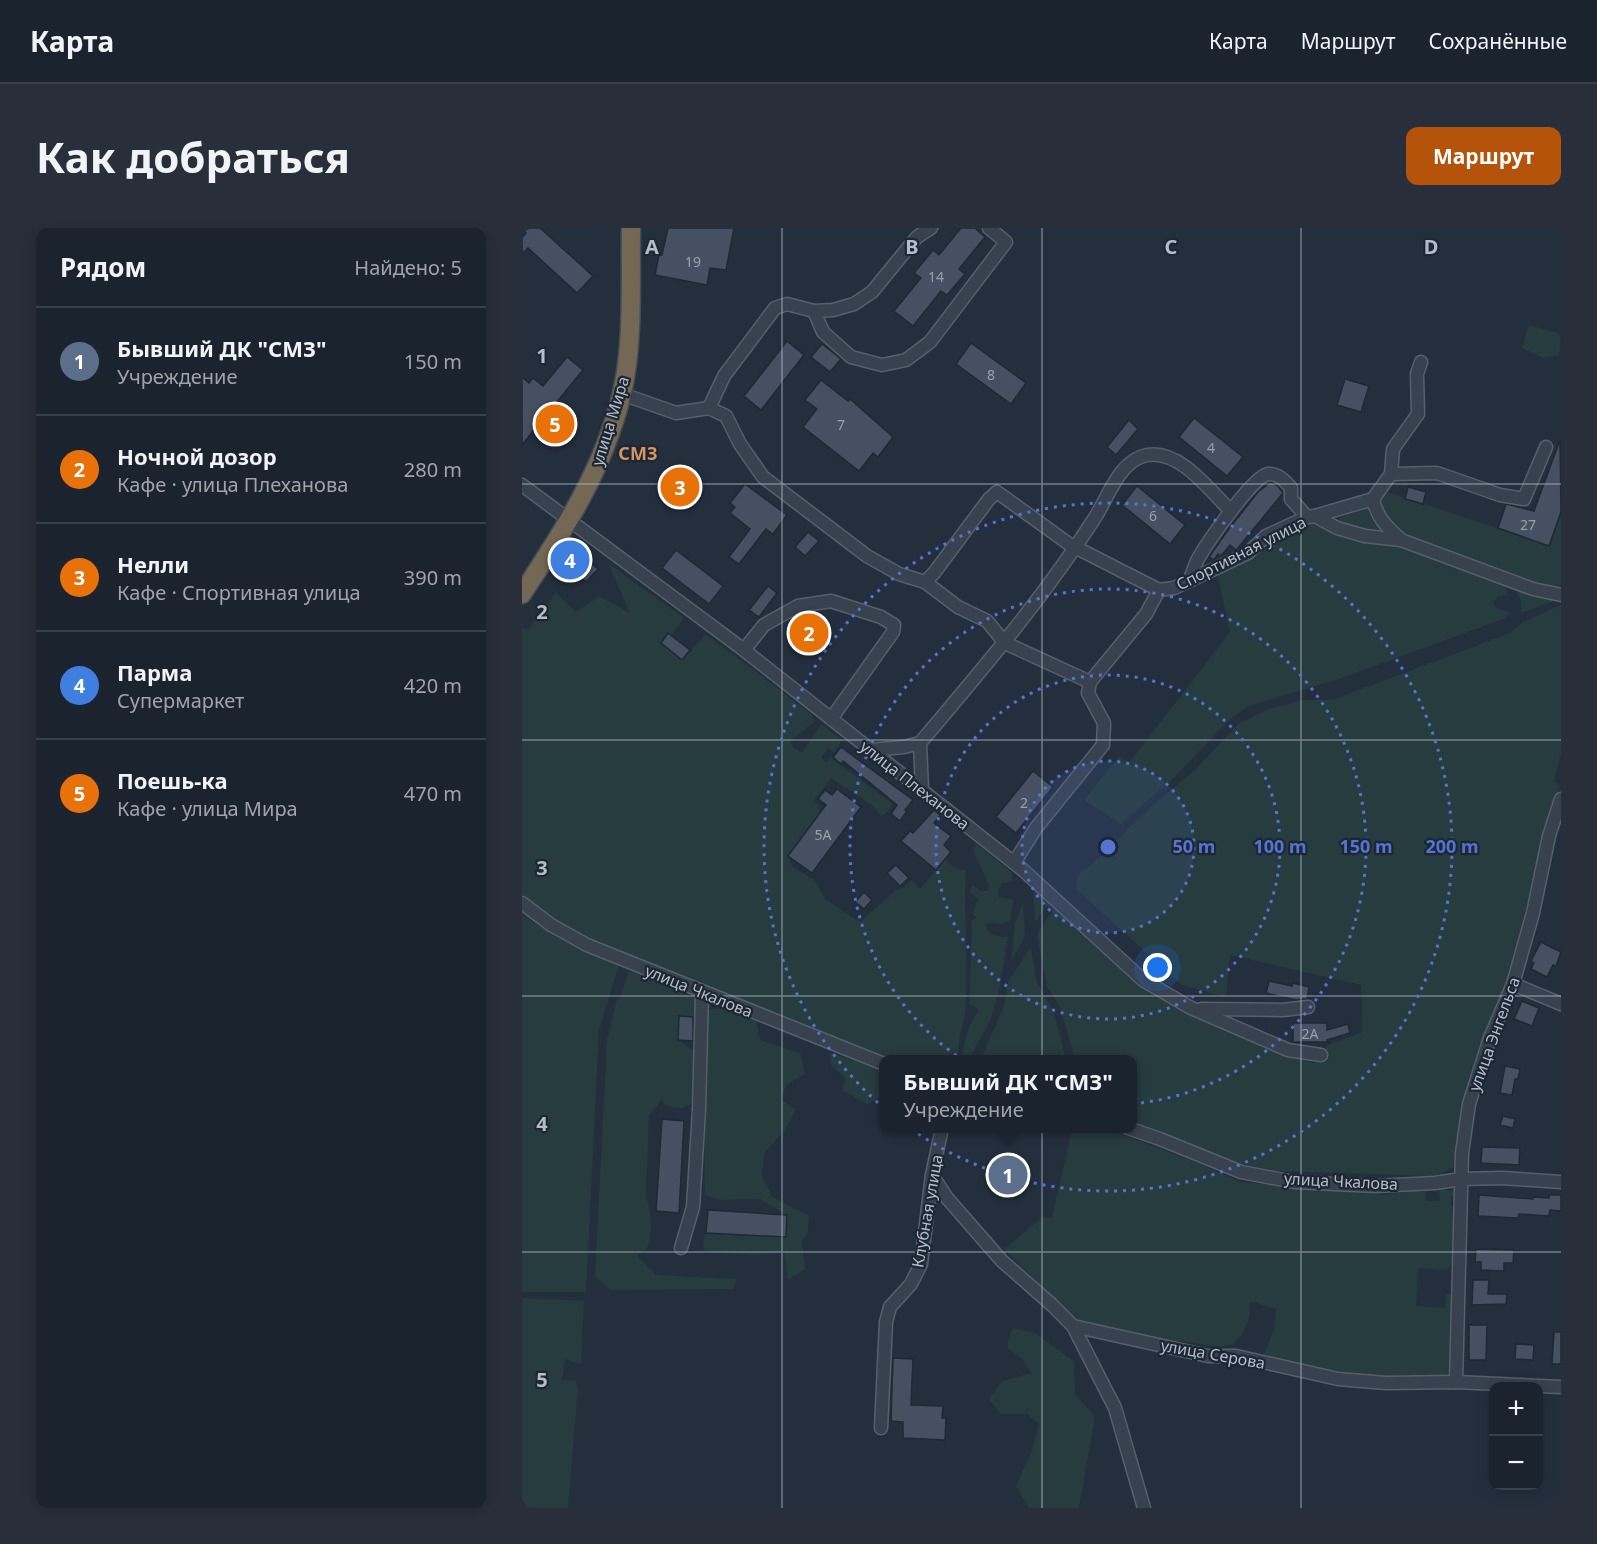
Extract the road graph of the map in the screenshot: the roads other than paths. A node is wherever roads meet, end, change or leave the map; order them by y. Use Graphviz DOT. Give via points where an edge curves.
graph roads {
  1 [pos="631,228"];
  2 [pos="931,228"];
  3 [pos="990,228"];
  4 [pos="919,233"];
  5 [pos="814,311"];
  6 [pos="1421,362"];
  7 [pos="622,394"];
  8 [pos="709,408"];
  9 [pos="1546,447"];
  10 [pos="1391,474"];
  11 [pos="522,485"];
  12 [pos="1373,499"];
  13 [pos="1231,511"];
  14 [pos="1311,517"];
  15 [pos="569,522"];
  16 [pos="1401,540"];
  17 [pos="1075,547"];
  18 [pos="1190,579"];
  19 [pos="925,582"];
  20 [pos="1159,590"];
  21 [pos="522,594"];
  22 [pos="1561,595"];
  23 [pos="1005,643"];
  24 [pos="744,650"];
  25 [pos="1090,682"];
  26 [pos="831,719"];
  27 [pos="920,743"];
  28 [pos="870,750"];
  29 [pos="921,790"];
  30 [pos="1561,799"];
  31 [pos="1014,863"];
  32 [pos="522,903"];
  33 [pos="1514,984"];
  34 [pos="702,993"];
  35 [pos="1561,1004"];
  36 [pos="1308,1007"];
  37 [pos="1191,1008"];
  38 [pos="1321,1055"];
  39 [pos="879,1062"];
  40 [pos="1137,1131"];
  41 [pos="941,1133"];
  42 [pos="932,1174"];
  43 [pos="1461,1179"];
  44 [pos="1561,1182"];
  45 [pos="681,1248"];
  46 [pos="1072,1326"];
  47 [pos="1456,1382"];
  48 [pos="1561,1387"];
  49 [pos="881,1428"];
  50 [pos="1144,1508"];
  1 -- 7 [label="highway, улица Мира" via="630,315"];
  2 -- 4 [label="street"];
  3 -- 5 [label="street" via="1006,242 930,342 906,360 882,364 851,357 823,332"];
  4 -- 5 [label="street" via="872,292 854,304"];
  5 -- 8 [label="street" via="787,304 775,308 724,376"];
  6 -- 10 [label="street" via="1417,374 1418,414 1393,449"];
  7 -- 8 [label="street" via="676,413"];
  7 -- 15 [label="highway, улица Мира" via="603,450"];
  8 -- 19 [label="street" via="726,416 763,477 867,556 899,574"];
  9 -- 10 [label="street" via="1524,499 1500,495 1437,473"];
  10 -- 12 [label="street"];
  11 -- 15 [label="street, улица Плеханова"];
  12 -- 14 [label="street"];
  12 -- 16 [label="street" via="1383,524"];
  13 -- 14 [label="street" via="1262,476 1269,474 1280,477 1291,488 1291,500"];
  13 -- 17 [label="street" via="1183,466 1161,455 1147,455 1132,461 1121,474"];
  13 -- 18 [label="street" via="1197,560"];
  14 -- 16 [label="street, Спортивная улица" via="1365,536"];
  14 -- 18 [label="street, Спортивная улица" via="1266,536 1248,553"];
  15 -- 21 [label="highway, улица Мира"];
  15 -- 24 [label="street, улица Плеханова"];
  16 -- 22 [label="street, Спортивная улица" via="1533,589"];
  17 -- 19 [label="street, Спортивная улица" via="997,492"];
  17 -- 20 [label="street, Спортивная улица"];
  17 -- 23 [label="street"];
  18 -- 20 [label="street, Спортивная улица" via="1174,588"];
  19 -- 23 [label="street" via="958,607 987,621"];
  20 -- 25 [label="street" via="1146,614"];
  23 -- 25 [label="street"];
  23 -- 27 [label="street"];
  24 -- 26 [label="street, улица Плеханова"];
  24 -- 26 [label="street" via="764,625 798,606 831,601 894,625 894,632"];
  25 -- 31 [label="street" via="1088,693 1104,723 1104,745 1036,828"];
  26 -- 28 [label="street, улица Плеханова"];
  27 -- 28 [label="street"];
  27 -- 29 [label="street"];
  28 -- 29 [label="street, улица Плеханова"];
  29 -- 31 [label="street, улица Плеханова"];
  30 -- 33 [label="street, улица Энгельса"];
  31 -- 37 [label="street, улица Плеханова" via="1143,981"];
  32 -- 34 [label="street, улица Чкалова" via="587,945"];
  33 -- 35 [label="street"];
  33 -- 43 [label="street, улица Энгельса" via="1490,1038 1469,1104"];
  34 -- 39 [label="street, улица Чкалова"];
  34 -- 45 [label="street" via="693,1207"];
  36 -- 37 [label="street"];
  37 -- 38 [label="street, улица Плеханова" via="1288,1050"];
  40 -- 43 [label="street, улица Чкалова" via="1241,1172 1294,1182 1375,1186"];
  41 -- 42 [label="street, Клубная улица"];
  42 -- 46 [label="street" via="947,1198 1002,1261"];
  42 -- 49 [label="street, Клубная улица" via="921,1264 911,1284 890,1307 886,1322"];
  43 -- 44 [label="street, улица Чкалова"];
  43 -- 47 [label="street, улица Энгельса"];
  46 -- 47 [label="street, улица Серова" via="1338,1379"];
  46 -- 50 [label="street" via="1115,1408"];
  47 -- 48 [label="street, улица Серова"];
}
